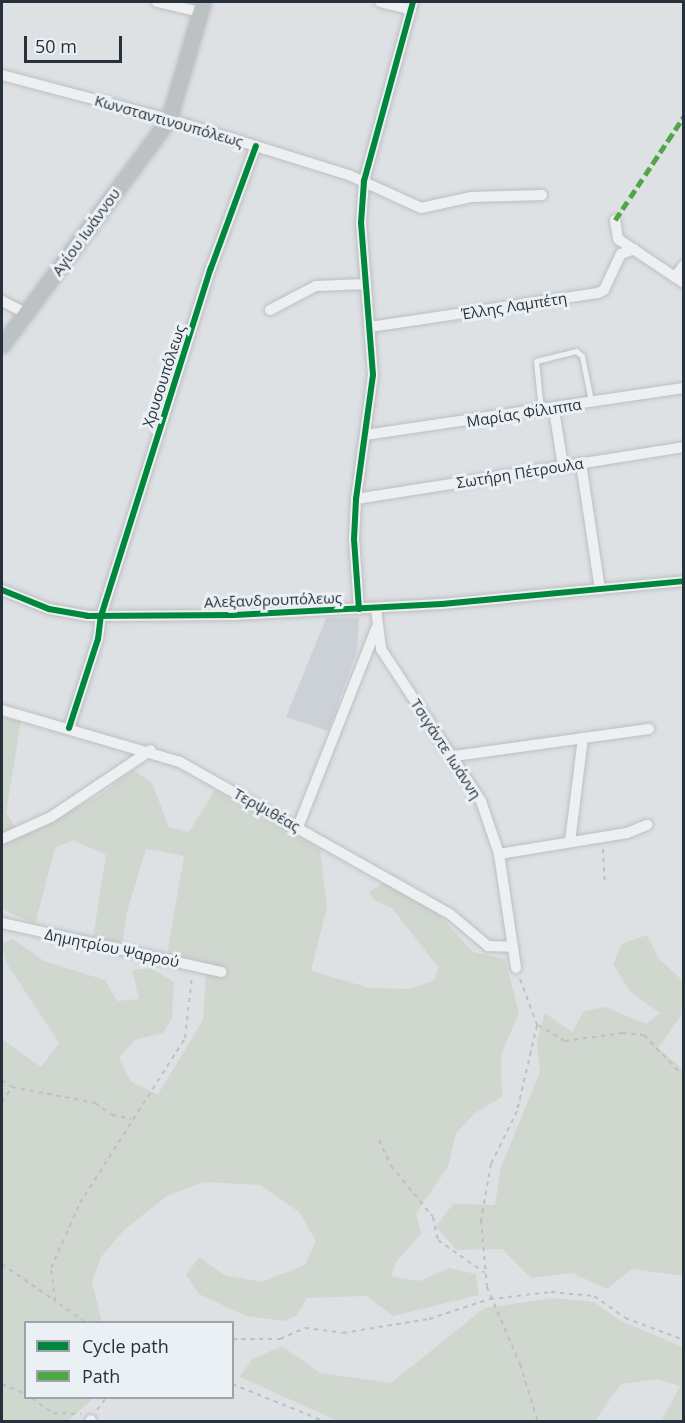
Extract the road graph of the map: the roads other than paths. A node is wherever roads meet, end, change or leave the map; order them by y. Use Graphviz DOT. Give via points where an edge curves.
graph roads {
  1 [pos="157,2"];
  2 [pos="380,2"];
  3 [pos="412,6"];
  4 [pos="202,7"];
  5 [pos="2,75"];
  6 [pos="170,119"];
  7 [pos="256,146"];
  8 [pos="364,181"];
  9 [pos="542,195"];
  10 [pos="615,220"];
  11 [pos="634,249"];
  12 [pos="684,265"];
  13 [pos="679,280"];
  14 [pos="366,284"];
  15 [pos="2,301"];
  16 [pos="270,310"];
  17 [pos="26,313"];
  18 [pos="370,327"];
  19 [pos="2,345"];
  20 [pos="684,388"];
  21 [pos="591,403"];
  22 [pos="554,410"];
  23 [pos="541,412"];
  24 [pos="365,435"];
  25 [pos="684,447"];
  26 [pos="581,463"];
  27 [pos="563,466"];
  28 [pos="356,499"];
  29 [pos="684,581"];
  30 [pos="2,590"];
  31 [pos="600,590"];
  32 [pos="376,608"];
  33 [pos="359,609"];
  34 [pos="101,616"];
  35 [pos="376,629"];
  36 [pos="2,710"];
  37 [pos="69,728"];
  38 [pos="649,729"];
  39 [pos="583,738"];
  40 [pos="151,750"];
  41 [pos="454,756"];
  42 [pos="647,825"];
  43 [pos="298,827"];
  44 [pos="2,839"];
  45 [pos="570,842"];
  46 [pos="499,854"];
  47 [pos="2,923"];
  48 [pos="512,947"];
  49 [pos="516,968"];
  50 [pos="222,972"];
  1 -- 4 [label="street"];
  2 -- 3 [label="street"];
  3 -- 8 [label="street"];
  4 -- 6 [label="street"];
  5 -- 6 [label="street, Κωνσταντινουπόλεως"];
  6 -- 7 [label="street, Κωνσταντινουπόλεως"];
  6 -- 17 [label="street, Αγίου Ιωάννου"];
  7 -- 8 [label="street, Κωνσταντινουπόλεως"];
  7 -- 34 [label="street, Χρυσουπόλεως" via="211,268"];
  8 -- 9 [label="street, Κωνσταντινουπόλεως" via="421,208 471,197"];
  8 -- 14 [label="street" via="361,223"];
  10 -- 11 [label="street" via="618,239"];
  11 -- 13 [label="street"];
  11 -- 18 [label="street, Έλλης Λαμπέτη" via="621,255 604,290 598,293"];
  12 -- 13 [label="street"];
  14 -- 16 [label="street" via="309,288"];
  14 -- 18 [label="street"];
  15 -- 17 [label="street"];
  17 -- 19 [label="street, Αγίου Ιωάννου"];
  18 -- 24 [label="street" via="373,375"];
  20 -- 21 [label="street, Μαρίας Φίλιππα"];
  21 -- 22 [label="street, Μαρίας Φίλιππα"];
  21 -- 23 [label="lane" via="582,356 576,351 536,362"];
  22 -- 23 [label="street, Μαρίας Φίλιππα"];
  22 -- 27 [label="street"];
  23 -- 24 [label="street, Μαρίας Φίλιππα"];
  24 -- 28 [label="street"];
  25 -- 26 [label="street, Σωτήρη Πέτρουλα"];
  26 -- 27 [label="street, Σωτήρη Πέτρουλα"];
  26 -- 31 [label="street"];
  27 -- 28 [label="street, Σωτήρη Πέτρουλα"];
  28 -- 33 [label="street" via="354,539"];
  29 -- 31 [label="street, Αλεξανδρουπόλεως"];
  30 -- 34 [label="street, Αλεξανδρουπόλεως" via="49,609"];
  31 -- 32 [label="street, Αλεξανδρουπόλεως"];
  32 -- 33 [label="street, Αλεξανδρουπόλεως"];
  32 -- 35 [label="street, Τσιγάντε Ιωάννη"];
  33 -- 34 [label="street, Αλεξανδρουπόλεως"];
  34 -- 37 [label="street, Χρυσουπόλεως" via="98,639"];
  35 -- 41 [label="street, Τσιγάντε Ιωάννη" via="381,649"];
  35 -- 43 [label="street"];
  36 -- 37 [label="street, Τερψιθέας"];
  37 -- 40 [label="street, Τερψιθέας"];
  38 -- 39 [label="street"];
  39 -- 41 [label="street"];
  39 -- 45 [label="street"];
  40 -- 43 [label="street, Τερψιθέας"];
  40 -- 44 [label="street" via="60,812"];
  41 -- 46 [label="street, Τσιγάντε Ιωάννη" via="481,801"];
  42 -- 45 [label="street"];
  43 -- 48 [label="street, Τερψιθέας" via="450,914 488,946"];
  45 -- 46 [label="street"];
  46 -- 48 [label="street, Τσιγάντε Ιωάννη"];
  47 -- 50 [label="street, Δημητρίου Ψαρρού"];
  48 -- 49 [label="street, Τσιγάντε Ιωάννη"];
}
